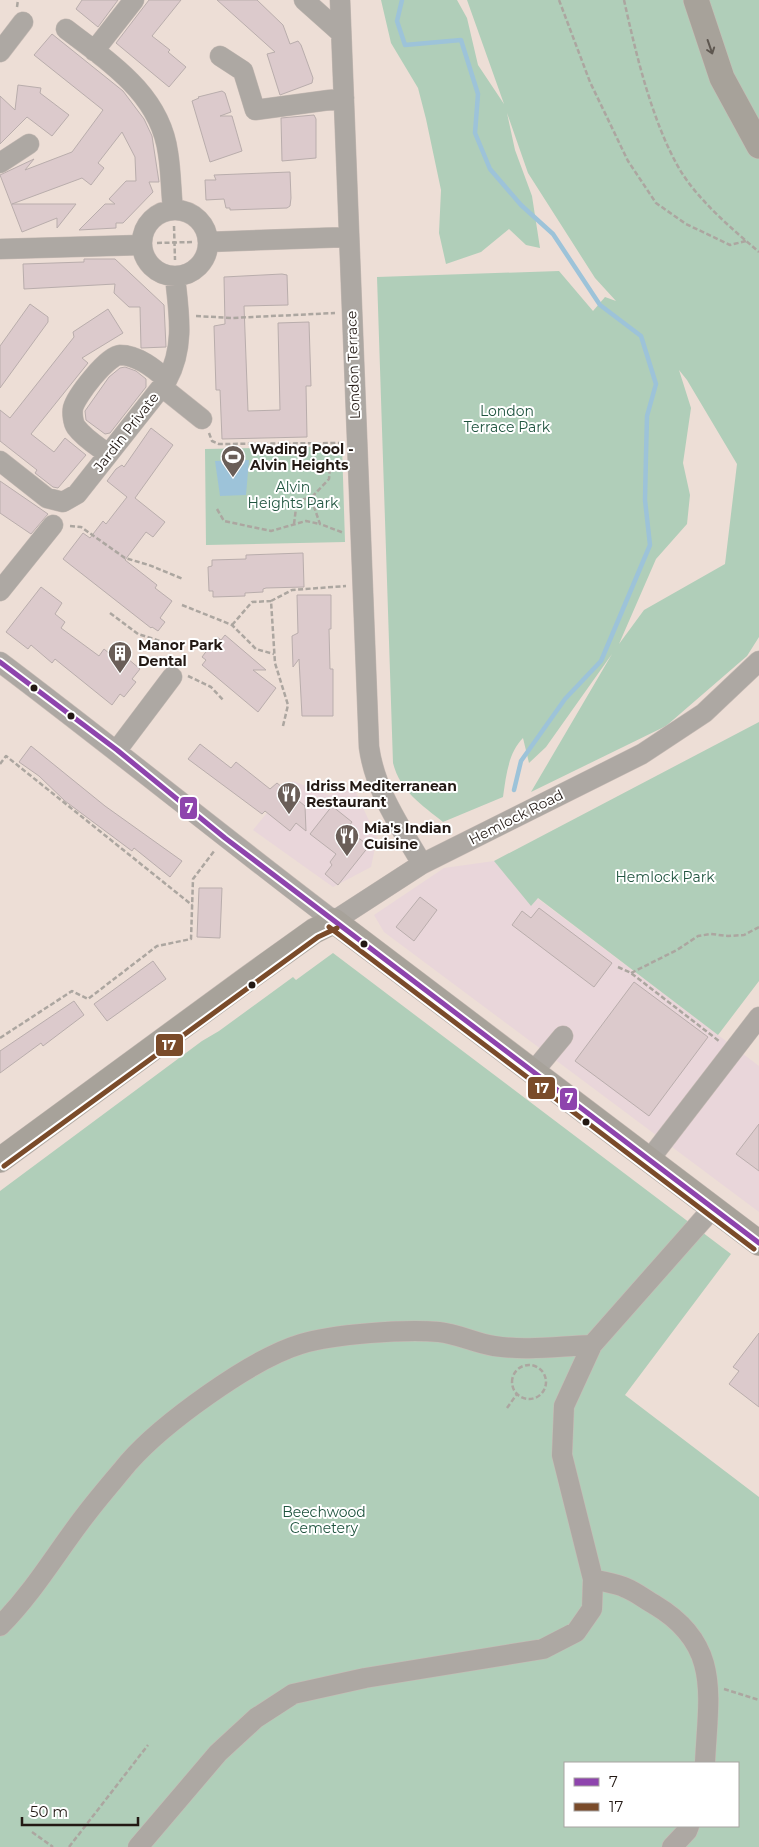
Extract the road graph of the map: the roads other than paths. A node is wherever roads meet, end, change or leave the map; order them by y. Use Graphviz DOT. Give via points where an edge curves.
graph roads {
  1 [pos="134,0"];
  2 [pos="304,0"];
  3 [pos="340,0"];
  4 [pos="696,0"];
  5 [pos="23,22"];
  6 [pos="66,29"];
  7 [pos="342,33"];
  8 [pos="94,51"];
  9 [pos="0,52"];
  10 [pos="220,56"];
  11 [pos="344,98"];
  12 [pos="29,144"];
  13 [pos="759,146"];
  14 [pos="0,163"];
  15 [pos="173,210"];
  16 [pos="348,237"];
  17 [pos="208,242"];
  18 [pos="141,245"];
  19 [pos="0,249"];
  20 [pos="175,277"];
  21 [pos="165,383"];
  22 [pos="202,419"];
  23 [pos="108,454"];
  24 [pos="0,461"];
  25 [pos="53,525"];
  26 [pos="0,591"];
  27 [pos="759,661"];
  28 [pos="0,662"];
  29 [pos="178,676"];
  30 [pos="117,750"];
  31 [pos="422,864"];
  32 [pos="334,921"];
  33 [pos="759,1017"];
  34 [pos="563,1036"];
  35 [pos="752,1039"];
  36 [pos="533,1072"];
  37 [pos="0,1160"];
  38 [pos="649,1160"];
  39 [pos="713,1208"];
  40 [pos="756,1250"];
  41 [pos="592,1345"];
  42 [pos="593,1579"];
  43 [pos="0,1626"];
  44 [pos="705,1762"];
  45 [pos="689,1827"];
  46 [pos="138,1847"];
  47 [pos="672,1847"];
  1 -- 8 [label="street"];
  2 -- 7 [label="street"];
  3 -- 7 [label="street, London Terrace"];
  4 -- 13 [label="main road, one-way" via="722,78"];
  5 -- 9 [label="street"];
  6 -- 8 [label="street"];
  7 -- 11 [label="street, London Terrace"];
  8 -- 15 [label="street" via="148,98 168,151"];
  10 -- 11 [label="street" via="243,72 255,110"];
  11 -- 16 [label="street, London Terrace"];
  12 -- 14 [label="street"];
  15 -- 17 [label="street" via="184,210 199,220"];
  15 -- 18 [label="street" via="153,217 146,226"];
  16 -- 17 [label="street"];
  16 -- 31 [label="street, London Terrace" via="368,747 379,788"];
  17 -- 20 [label="street" via="207,253 199,266 186,275"];
  18 -- 19 [label="street"];
  18 -- 20 [label="street" via="150,266"];
  20 -- 21 [label="street, Jardin Private" via="180,339 176,364"];
  21 -- 22 [label="street"];
  21 -- 23 [label="street, Jardin Private"];
  21 -- 23 [label="street" via="152,367 120,355 109,360 76,399 72,410 75,426"];
  23 -- 24 [label="street, Jardin Private" via="77,494 63,502 47,498"];
  25 -- 26 [label="street"];
  27 -- 31 [label="street, Hemlock Road" via="704,713 642,754"];
  28 -- 30 [label="street"];
  29 -- 30 [label="street"];
  30 -- 32 [label="street"];
  31 -- 32 [label="street, Hemlock Road"];
  32 -- 36 [label="main road"];
  32 -- 37 [label="main road, Hemlock Road" via="276,958"];
  33 -- 35 [label="street"];
  34 -- 36 [label="street"];
  35 -- 38 [label="street" via="732,1051"];
  36 -- 38 [label="main road"];
  38 -- 39 [label="main road"];
  39 -- 40 [label="main road"];
  39 -- 41 [label="street"];
  41 -- 42 [label="street" via="564,1406 562,1455"];
  41 -- 43 [label="street" via="493,1346 446,1333 400,1333 342,1336 301,1344 262,1360 163,1430 130,1462 87,1513 17,1609"];
  42 -- 44 [label="street" via="625,1587 671,1614 690,1632 703,1656 708,1685"];
  42 -- 46 [label="street" via="592,1609 576,1632 543,1649 365,1678 293,1694 256,1718 218,1753"];
  45 -- 47 [label="street"];
}
